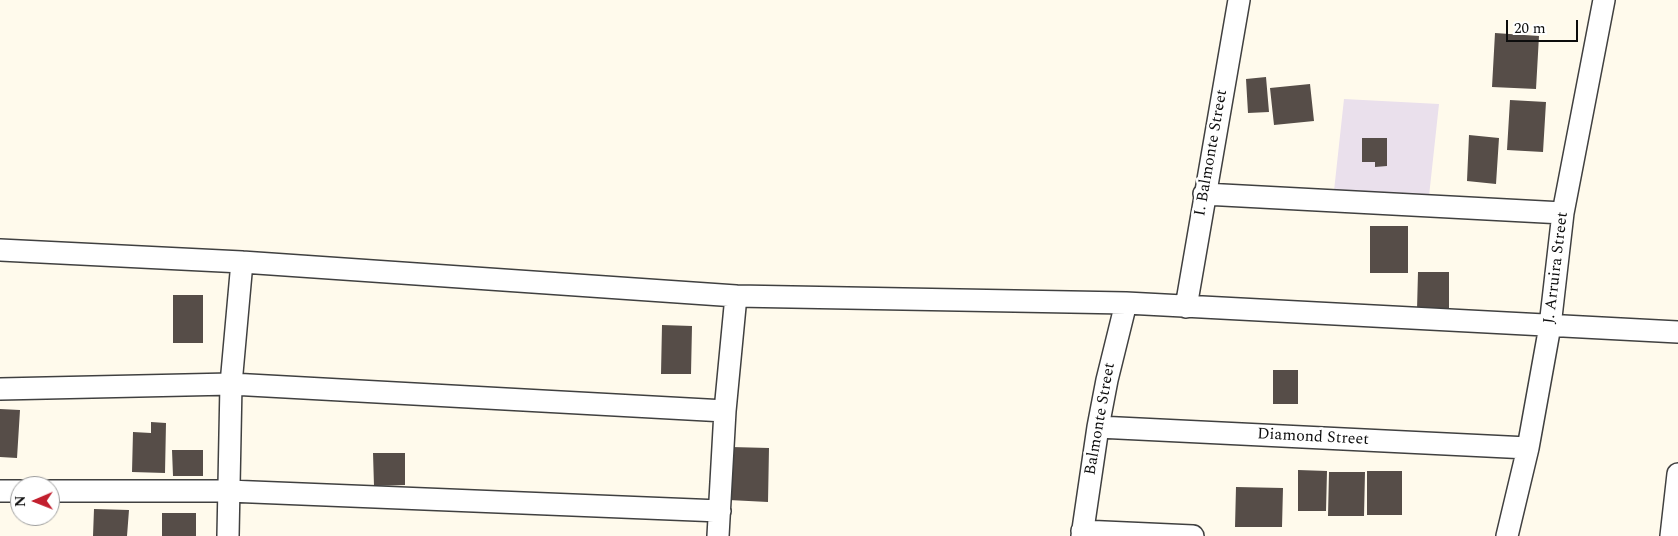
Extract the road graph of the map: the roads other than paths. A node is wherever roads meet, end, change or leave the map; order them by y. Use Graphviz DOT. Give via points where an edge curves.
graph roads {
  1 [pos="1239,0"];
  2 [pos="1604,0"];
  3 [pos="1204,194"];
  4 [pos="1563,213"];
  5 [pos="0,250"];
  6 [pos="242,262"];
  7 [pos="736,296"];
  8 [pos="1126,303"];
  9 [pos="1186,307"];
  10 [pos="1550,326"];
  11 [pos="1678,332"];
  12 [pos="231,384"];
  13 [pos="0,389"];
  14 [pos="725,411"];
  15 [pos="1098,427"];
  16 [pos="1528,448"];
  17 [pos="1678,474"];
  18 [pos="60,491"];
  19 [pos="228,491"];
  20 [pos="720,511"];
  21 [pos="1082,533"];
  22 [pos="228,536"];
  23 [pos="718,536"];
  24 [pos="1192,536"];
  25 [pos="1507,536"];
  26 [pos="1671,536"];
  1 -- 3 [label="street, I. Balmonte Street"];
  2 -- 4 [label="street, J. Arruira Street"];
  3 -- 4 [label="street"];
  3 -- 9 [label="street, I. Balmonte Street"];
  4 -- 10 [label="street, J. Arruira Street"];
  5 -- 6 [label="street"];
  6 -- 7 [label="street"];
  6 -- 12 [label="street"];
  7 -- 8 [label="street"];
  7 -- 14 [label="street"];
  8 -- 9 [label="street"];
  8 -- 15 [label="street, Balmonte Street"];
  9 -- 10 [label="street"];
  10 -- 11 [label="street"];
  10 -- 16 [label="street, J. Arruira Street"];
  12 -- 13 [label="street"];
  12 -- 14 [label="street"];
  12 -- 19 [label="street"];
  14 -- 20 [label="street"];
  15 -- 16 [label="street, Diamond Street"];
  15 -- 21 [label="street, Balmonte Street"];
  16 -- 25 [label="street, J. Arruira Street"];
  17 -- 26 [label="street"];
  18 -- 19 [label="street"];
  19 -- 20 [label="street"];
  19 -- 22 [label="street"];
  20 -- 23 [label="street"];
  21 -- 24 [label="street"];
}
